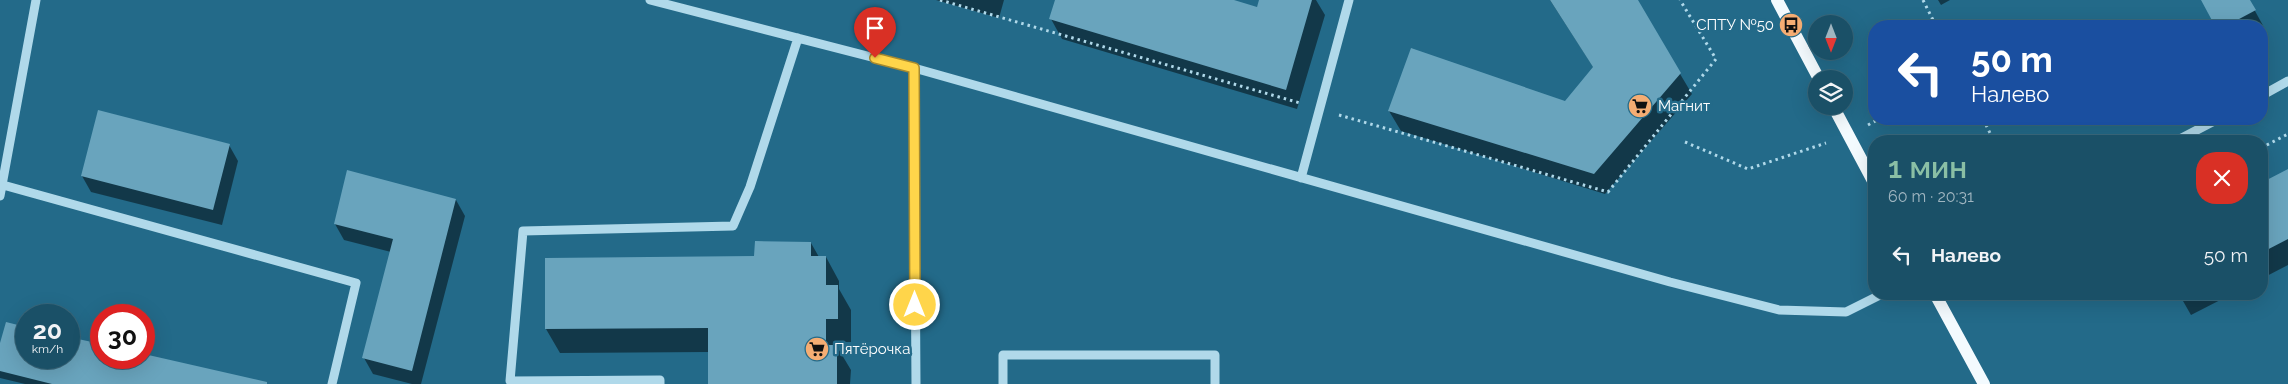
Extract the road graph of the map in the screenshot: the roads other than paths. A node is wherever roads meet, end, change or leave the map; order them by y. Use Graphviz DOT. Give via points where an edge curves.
graph roads {
  1 [pos="36,0"];
  2 [pos="650,0"];
  3 [pos="1349,0"];
  4 [pos="1777,0"];
  5 [pos="798,38"];
  6 [pos="914,68"];
  7 [pos="1814,70"];
  8 [pos="2288,81"];
  9 [pos="2268,92"];
  10 [pos="1838,115"];
  11 [pos="2207,125"];
  12 [pos="2187,135"];
  13 [pos="1868,172"];
  14 [pos="1301,178"];
  15 [pos="3,184"];
  16 [pos="0,196"];
  17 [pos="1870,300"];
  18 [pos="1938,300"];
  19 [pos="332,384"];
  20 [pos="660,384"];
  21 [pos="916,384"];
  22 [pos="1003,384"];
  23 [pos="1215,384"];
  24 [pos="1984,384"];
  1 -- 15 [label="street"];
  2 -- 5 [label="street"];
  3 -- 14 [label="street"];
  4 -- 7 [label="main road"];
  5 -- 6 [label="street"];
  5 -- 20 [label="street" via="750,187 733,226 523,231 510,381 660,380"];
  6 -- 14 [label="street"];
  6 -- 21 [label="street"];
  8 -- 9 [label="street"];
  10 -- 13 [label="main road"];
  11 -- 12 [label="street"];
  14 -- 17 [label="street" via="1778,310 1846,312"];
  15 -- 16 [label="street"];
  15 -- 19 [label="street" via="356,283"];
  18 -- 24 [label="main road"];
  22 -- 23 [label="street" via="1003,355 1215,355"];
}
